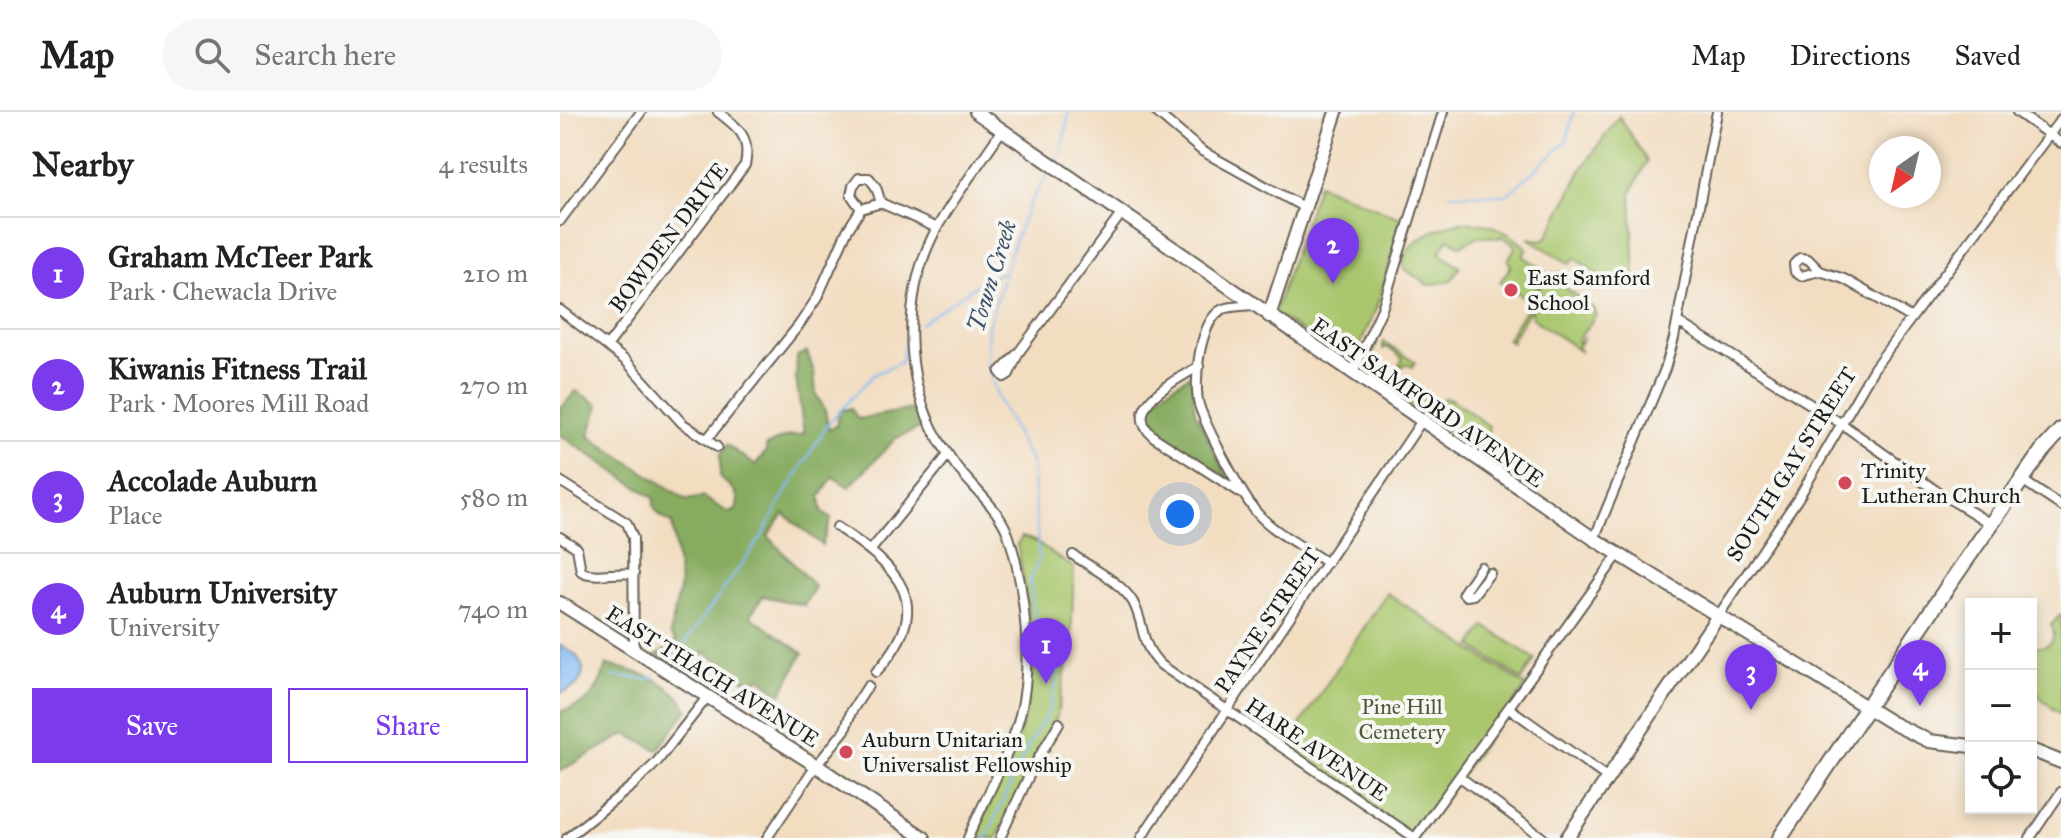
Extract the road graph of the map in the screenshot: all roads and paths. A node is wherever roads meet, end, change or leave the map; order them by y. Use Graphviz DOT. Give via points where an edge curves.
graph roads {
  1 [pos="641,112"];
  2 [pos="718,112"];
  3 [pos="976,112"];
  4 [pos="1156,112"];
  5 [pos="1336,112"];
  6 [pos="1443,112"];
  7 [pos="1717,112"];
  8 [pos="2017,112"];
  9 [pos="2061,119"];
  10 [pos="1002,130"];
  11 [pos="2050,134"];
  12 [pos="2061,143"];
  13 [pos="881,203"];
  14 [pos="1305,208"];
  15 [pos="861,209"];
  16 [pos="1122,213"];
  17 [pos="560,221"];
  18 [pos="937,228"];
  19 [pos="1820,271"];
  20 [pos="1253,305"];
  21 [pos="560,310"];
  22 [pos="1269,316"];
  23 [pos="1910,317"];
  24 [pos="1678,322"];
  25 [pos="608,345"];
  26 [pos="1019,352"];
  27 [pos="1199,366"];
  28 [pos="1352,374"];
  29 [pos="1421,422"];
  30 [pos="1842,424"];
  31 [pos="2061,430"];
  32 [pos="707,439"];
  33 [pos="717,447"];
  34 [pos="948,455"];
  35 [pos="2022,480"];
  36 [pos="560,481"];
  37 [pos="1244,495"];
  38 [pos="2061,506"];
  39 [pos="1991,524"];
  40 [pos="837,527"];
  41 [pos="560,537"];
  42 [pos="1594,539"];
  43 [pos="871,550"];
  44 [pos="1073,555"];
  45 [pos="1618,555"];
  46 [pos="1327,563"];
  47 [pos="1481,567"];
  48 [pos="1490,573"];
  49 [pos="634,574"];
  50 [pos="560,603"];
  51 [pos="1718,616"];
  52 [pos="634,650"];
  53 [pos="876,672"];
  54 [pos="868,686"];
  55 [pos="708,696"];
  56 [pos="1509,708"];
  57 [pos="1867,708"];
  58 [pos="1228,710"];
  59 [pos="1059,723"];
  60 [pos="1965,745"];
  61 [pos="2037,752"];
  62 [pos="2061,762"];
  63 [pos="817,766"];
  64 [pos="1460,777"];
  65 [pos="1608,778"];
  66 [pos="2061,792"];
  67 [pos="567,838"];
  68 [pos="767,838"];
  69 [pos="924,838"];
  70 [pos="968,838"];
  71 [pos="1000,838"];
  72 [pos="1141,838"];
  73 [pos="1415,838"];
  74 [pos="1543,838"];
  75 [pos="1567,838"];
  76 [pos="1780,838"];
  77 [pos="2030,838"];
  1 -- 17 [label="street"];
  2 -- 25 [label="street, BOWDEN DRIVE" via="742,133 749,149 745,165"];
  3 -- 10 [label="street, EAST SAMFORD AVENUE"];
  4 -- 14 [label="street" via="1202,151"];
  5 -- 14 [label="street"];
  6 -- 28 [label="street" via="1382,309"];
  7 -- 24 [label="street"];
  8 -- 11 [label="street"];
  9 -- 11 [label="street, SOUTH GAY STREET"];
  10 -- 16 [label="street, EAST SAMFORD AVENUE"];
  10 -- 18 [label="street"];
  11 -- 12 [label="street"];
  11 -- 23 [label="street, SOUTH GAY STREET"];
  13 -- 15 [label="street"];
  13 -- 15 [label="street" via="869,178 859,178 851,195"];
  13 -- 18 [label="street"];
  14 -- 22 [label="street"];
  15 -- 32 [label="street" via="799,325"];
  16 -- 20 [label="street, EAST SAMFORD AVENUE"];
  16 -- 26 [label="street"];
  18 -- 34 [label="street" via="916,286 911,343 926,413"];
  19 -- 23 [label="street"];
  20 -- 22 [label="street, EAST SAMFORD AVENUE"];
  20 -- 27 [label="street" via="1223,309 1208,322"];
  21 -- 25 [label="street"];
  22 -- 28 [label="street, EAST SAMFORD AVENUE"];
  23 -- 30 [label="street, SOUTH GAY STREET"];
  24 -- 30 [label="street"];
  24 -- 42 [label="street" via="1665,369"];
  25 -- 32 [label="street" via="682,423"];
  27 -- 37 [label="street" via="1199,406"];
  27 -- 37 [label="street" via="1146,403 1143,426"];
  28 -- 29 [label="street, EAST SAMFORD AVENUE"];
  29 -- 42 [label="street, EAST SAMFORD AVENUE"];
  29 -- 46 [label="street, PAYNE STREET"];
  30 -- 39 [label="street"];
  30 -- 51 [label="street, SOUTH GAY STREET"];
  31 -- 35 [label="main road"];
  32 -- 33 [label="street"];
  34 -- 43 [label="street"];
  34 -- 70 [label="street" via="1004,523 1026,639 1019,717"];
  35 -- 38 [label="street"];
  35 -- 39 [label="main road"];
  36 -- 49 [label="street" via="627,523"];
  37 -- 46 [label="street" via="1261,517"];
  39 -- 57 [label="main road"];
  40 -- 43 [label="street"];
  41 -- 49 [label="street" via="577,548 585,575"];
  42 -- 45 [label="street, EAST SAMFORD AVENUE"];
  43 -- 53 [label="street" via="895,572 906,603 902,635"];
  44 -- 58 [label="street, HARE AVENUE" via="1131,599 1146,646 1161,665"];
  45 -- 51 [label="street, EAST SAMFORD AVENUE"];
  45 -- 56 [label="street"];
  46 -- 58 [label="street, PAYNE STREET"];
  47 -- 48 [label="street" via="1463,593 1466,596 1473,595"];
  49 -- 52 [label="street"];
  50 -- 52 [label="street, EAST THACH AVENUE"];
  51 -- 57 [label="street, EAST SAMFORD AVENUE"];
  51 -- 65 [label="street, SOUTH GAY STREET"];
  52 -- 55 [label="street, EAST THACH AVENUE"];
  54 -- 63 [label="street" via="845,730"];
  55 -- 63 [label="street, EAST THACH AVENUE"];
  55 -- 67 [label="street" via="656,763"];
  56 -- 64 [label="street"];
  56 -- 65 [label="street"];
  57 -- 60 [label="street, EAST SAMFORD AVENUE" via="1929,741"];
  57 -- 76 [label="main road"];
  58 -- 72 [label="street, PAYNE STREET"];
  58 -- 73 [label="street, HARE AVENUE"];
  59 -- 71 [label="street"];
  61 -- 62 [label="street"];
  63 -- 68 [label="street"];
  63 -- 69 [label="street, EAST THACH AVENUE"];
  64 -- 73 [label="street"];
  64 -- 74 [label="street"];
  65 -- 75 [label="street, SOUTH GAY STREET"];
  66 -- 77 [label="street"];
}
